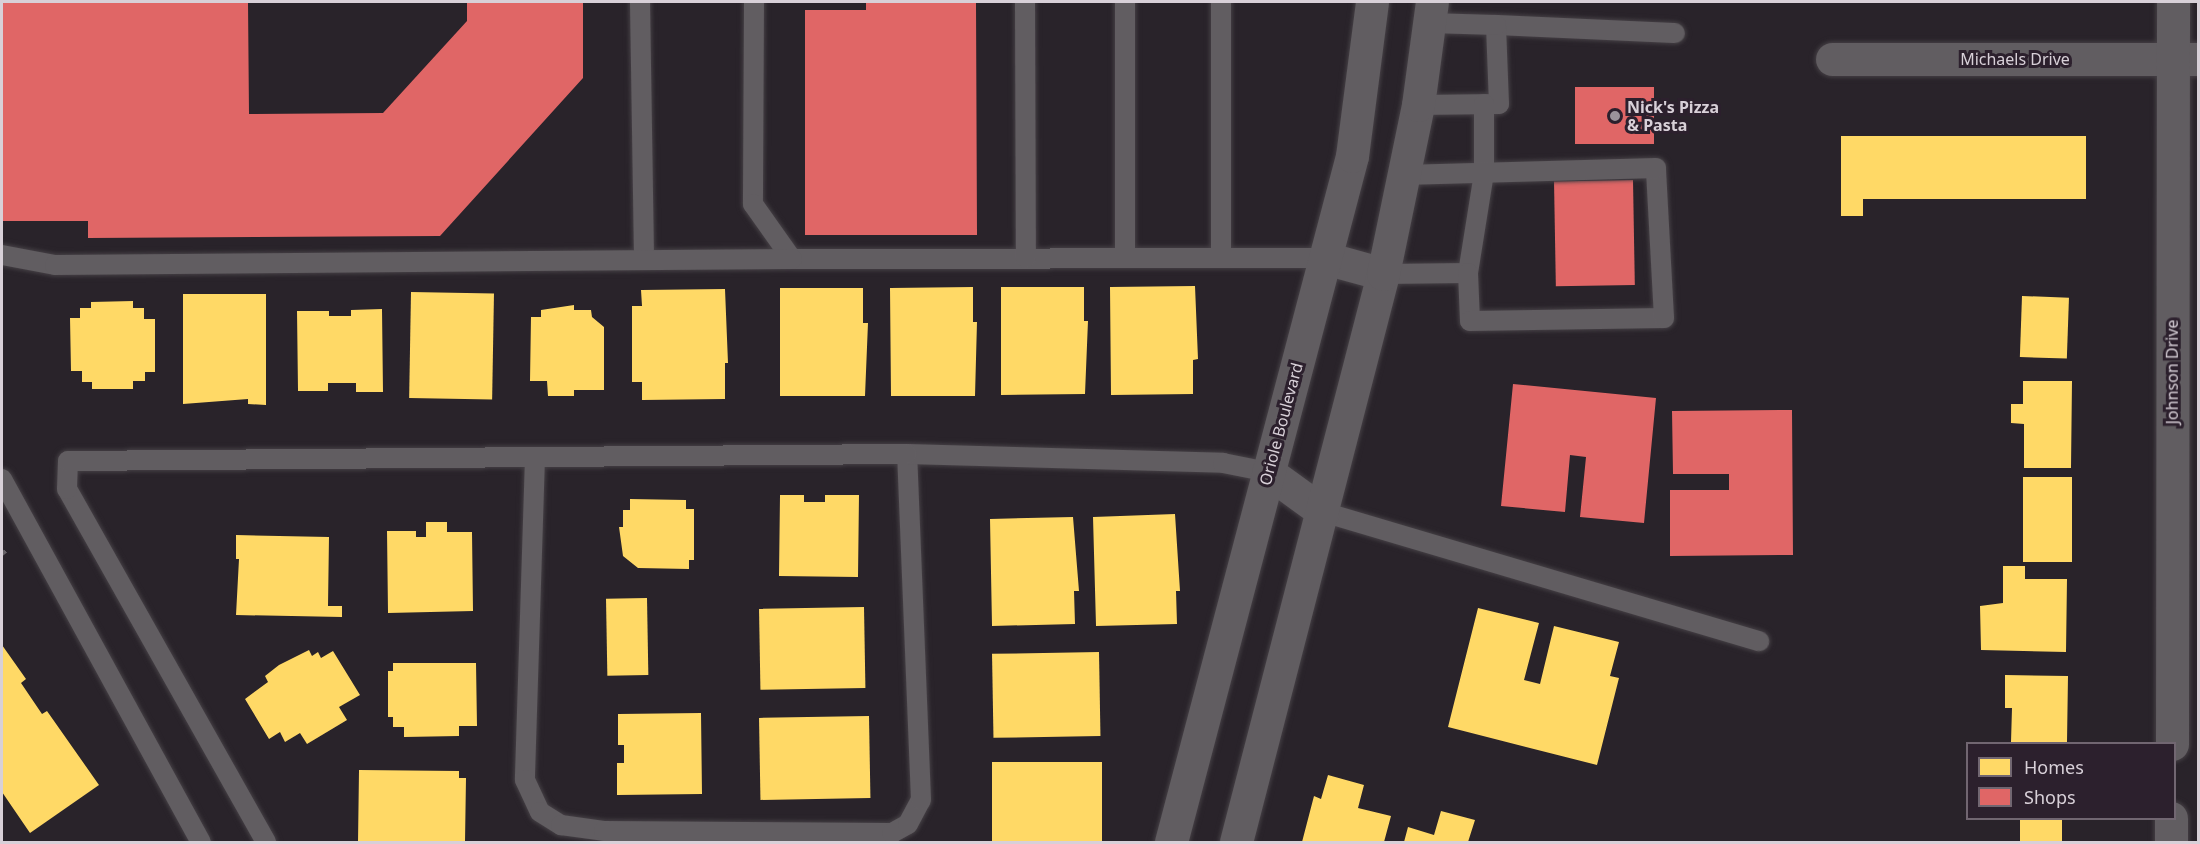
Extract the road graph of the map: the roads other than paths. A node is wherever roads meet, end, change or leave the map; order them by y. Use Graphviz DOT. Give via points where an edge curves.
graph roads {
  1 [pos="640,2"];
  2 [pos="754,2"];
  3 [pos="1025,2"];
  4 [pos="1125,2"];
  5 [pos="1221,2"];
  6 [pos="1372,2"];
  7 [pos="2173,2"];
  8 [pos="1431,12"];
  9 [pos="1496,25"];
  10 [pos="1675,33"];
  11 [pos="1832,59"];
  12 [pos="2186,59"];
  13 [pos="1484,104"];
  14 [pos="1418,105"];
  15 [pos="1484,173"];
  16 [pos="1404,175"];
  17 [pos="2,255"];
  18 [pos="1026,258"];
  19 [pos="1125,258"];
  20 [pos="1221,258"];
  21 [pos="1325,258"];
  22 [pos="792,259"];
  23 [pos="644,260"];
  24 [pos="1468,273"];
  25 [pos="1383,274"];
  26 [pos="907,454"];
  27 [pos="535,457"];
  28 [pos="1268,472"];
  29 [pos="2,479"];
  30 [pos="1323,512"];
  31 [pos="1759,641"];
  32 [pos="2172,742"];
  33 [pos="2171,820"];
  34 [pos="201,843"];
  35 [pos="266,843"];
  36 [pos="1171,843"];
  37 [pos="1236,843"];
  38 [pos="2171,843"];
  1 -- 23 [label="lane"];
  2 -- 22 [label="lane" via="753,204"];
  3 -- 18 [label="lane"];
  4 -- 19 [label="lane"];
  5 -- 20 [label="lane"];
  6 -- 21 [label="street, Oriole Boulevard" via="1352,156"];
  7 -- 12 [label="street, Johnson Drive"];
  8 -- 9 [label="lane"];
  8 -- 14 [label="street"];
  9 -- 10 [label="lane"];
  9 -- 13 [label="lane" via="1499,104"];
  11 -- 12 [label="street, Michaels Drive"];
  12 -- 32 [label="street, Johnson Drive"];
  13 -- 14 [label="lane"];
  13 -- 15 [label="lane"];
  14 -- 16 [label="street"];
  15 -- 16 [label="lane"];
  15 -- 24 [label="lane"];
  15 -- 24 [label="lane" via="1656,168 1664,318 1470,321"];
  16 -- 25 [label="street"];
  17 -- 23 [label="lane" via="55,265"];
  18 -- 19 [label="lane"];
  18 -- 22 [label="lane"];
  19 -- 20 [label="lane"];
  20 -- 21 [label="lane"];
  21 -- 25 [label="street"];
  21 -- 28 [label="street, Oriole Boulevard"];
  22 -- 23 [label="lane"];
  24 -- 25 [label="lane"];
  25 -- 30 [label="street"];
  26 -- 27 [label="lane"];
  26 -- 27 [label="lane" via="921,800 908,824 892,833 604,831 561,825 540,812 525,780"];
  26 -- 28 [label="lane" via="1223,463"];
  27 -- 35 [label="lane" via="68,461 67,489"];
  28 -- 30 [label="street"];
  28 -- 36 [label="street, Oriole Boulevard"];
  29 -- 34 [label="lane"];
  30 -- 31 [label="lane"];
  30 -- 37 [label="street"];
  33 -- 38 [label="street"];
}
